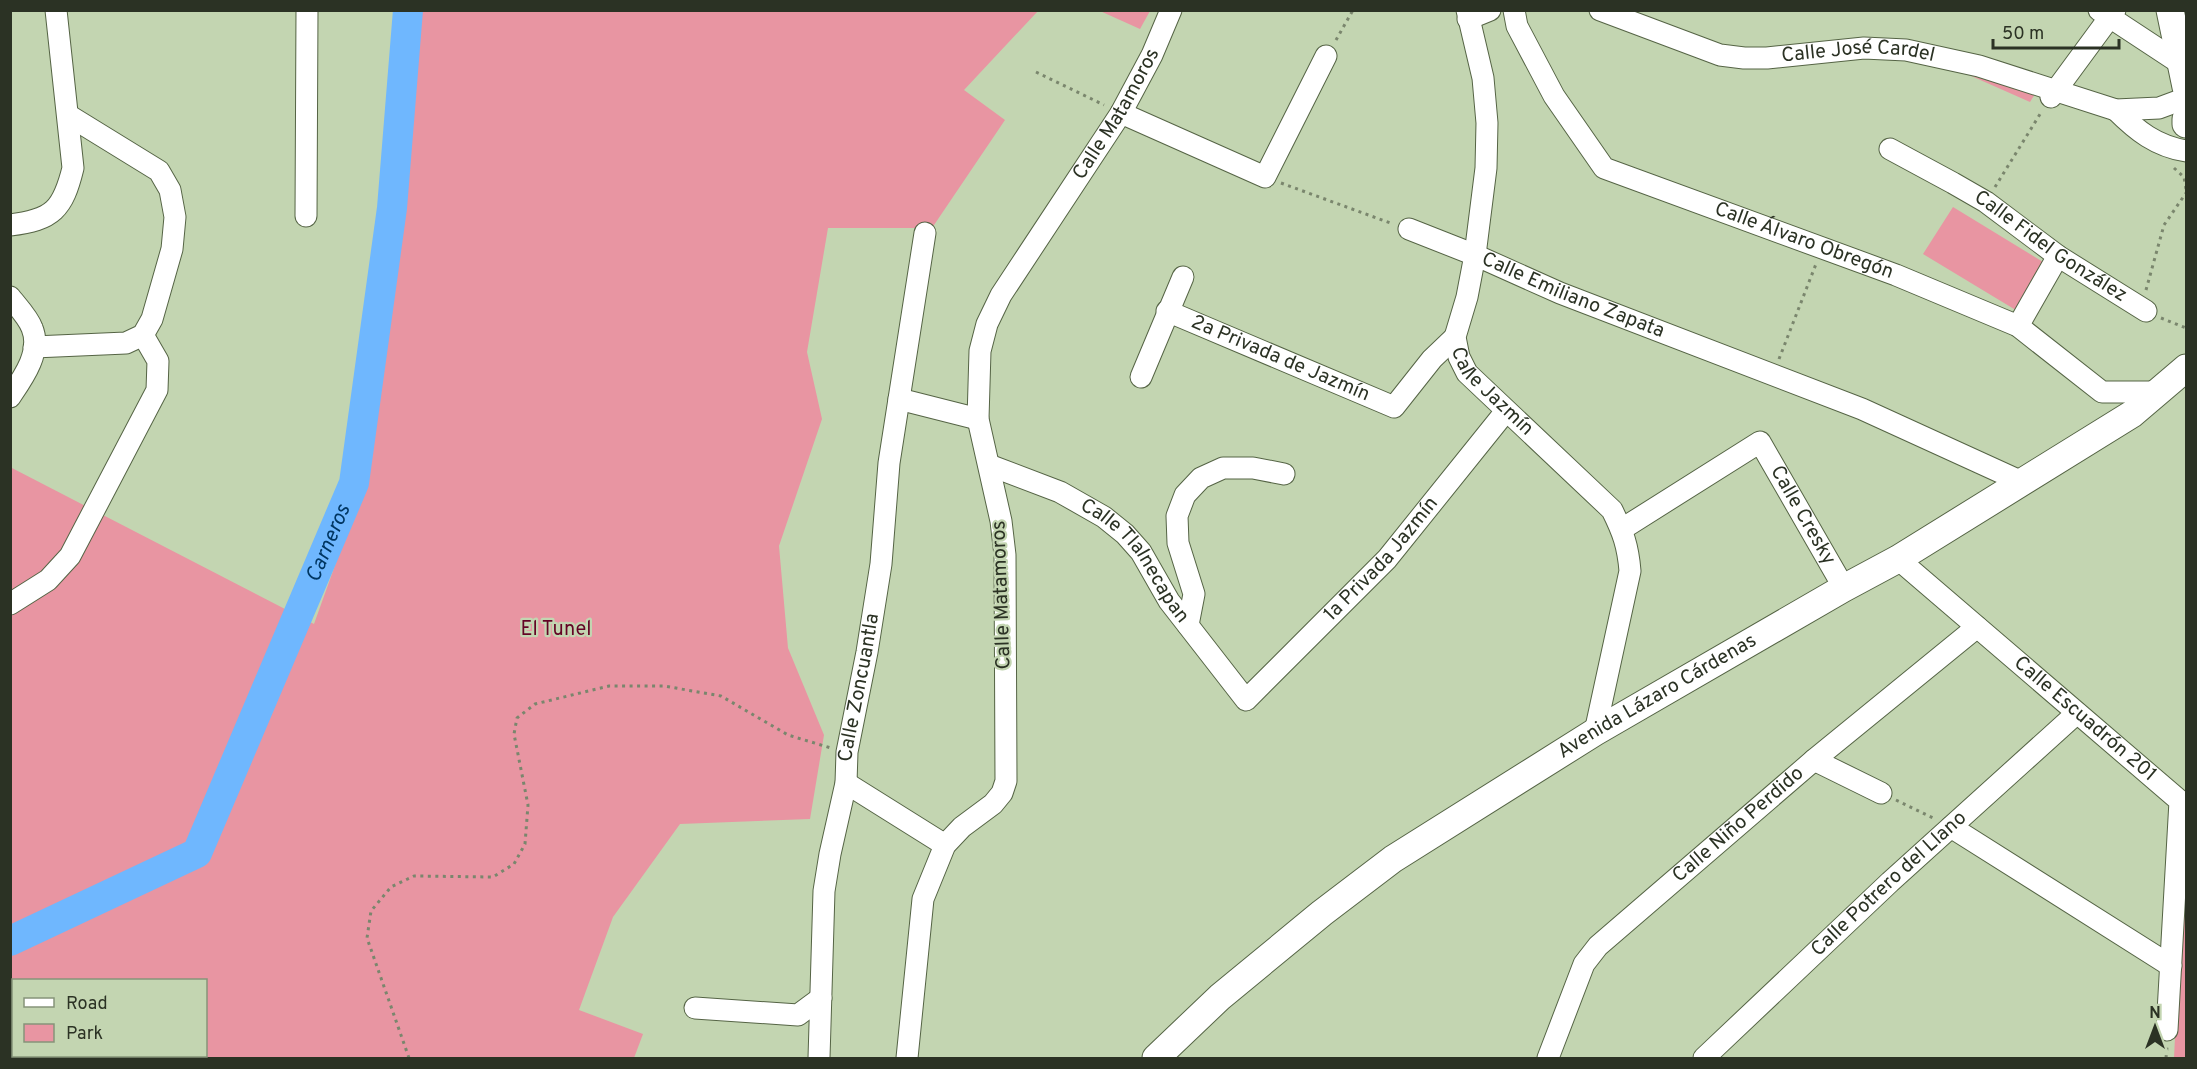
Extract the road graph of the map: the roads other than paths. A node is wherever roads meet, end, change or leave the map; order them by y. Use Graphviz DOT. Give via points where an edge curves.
graph roads {
  1 [pos="56,10"];
  2 [pos="307,10"];
  3 [pos="1171,10"];
  4 [pos="1490,10"];
  5 [pos="1514,10"];
  6 [pos="1600,10"];
  7 [pos="2108,13"];
  8 [pos="2176,14"];
  9 [pos="1468,15"];
  10 [pos="1326,56"];
  11 [pos="2184,75"];
  12 [pos="2054,93"];
  13 [pos="2187,98"];
  14 [pos="2116,110"];
  15 [pos="1121,113"];
  16 [pos="68,115"];
  17 [pos="2187,119"];
  18 [pos="2187,124"];
  19 [pos="1890,149"];
  20 [pos="2187,151"];
  21 [pos="306,216"];
  22 [pos="10,225"];
  23 [pos="1409,230"];
  24 [pos="925,232"];
  25 [pos="1475,255"];
  26 [pos="2058,256"];
  27 [pos="1183,277"];
  28 [pos="10,297"];
  29 [pos="2143,310"];
  30 [pos="1167,311"];
  31 [pos="2018,326"];
  32 [pos="143,335"];
  33 [pos="1455,338"];
  34 [pos="34,347"];
  35 [pos="2185,362"];
  36 [pos="1141,377"];
  37 [pos="2160,392"];
  38 [pos="10,396"];
  39 [pos="898,399"];
  40 [pos="1506,411"];
  41 [pos="978,419"];
  42 [pos="989,465"];
  43 [pos="1284,474"];
  44 [pos="2022,482"];
  45 [pos="1622,528"];
  46 [pos="1898,559"];
  47 [pos="1844,588"];
  48 [pos="10,604"];
  49 [pos="1188,625"];
  50 [pos="1977,627"];
  51 [pos="1246,700"];
  52 [pos="2076,712"];
  53 [pos="1595,732"];
  54 [pos="1814,760"];
  55 [pos="846,783"];
  56 [pos="1881,793"];
  57 [pos="1951,827"];
  58 [pos="945,845"];
  59 [pos="2171,966"];
  60 [pos="821,998"];
  61 [pos="695,1008"];
  62 [pos="2167,1030"];
  63 [pos="819,1059"];
  64 [pos="907,1059"];
  65 [pos="1156,1059"];
  66 [pos="1548,1059"];
  67 [pos="1704,1059"];
  1 -- 16 [label="street"];
  2 -- 21 [label="street"];
  3 -- 15 [label="street, Calle Matamoros"];
  4 -- 9 [label="street"];
  5 -- 31 [label="street, Calle Álvaro Obregón" via="1517,26 1554,96 1604,168 1896,274"];
  6 -- 12 [label="street, Calle José Cardel" via="1720,55 1767,58 1864,48 1906,50 1979,66"];
  7 -- 11 [label="street"];
  7 -- 12 [label="street"];
  8 -- 11 [label="main road"];
  9 -- 25 [label="street, Calle Jazmín" via="1483,78 1487,123 1486,168"];
  10 -- 15 [label="street" via="1265,177"];
  12 -- 14 [label="street, Calle José Cardel"];
  13 -- 14 [label="street, Calle José Cardel" via="2159,108"];
  14 -- 20 [label="street, Calle José Cardel" via="2138,132 2172,149"];
  15 -- 41 [label="street, Calle Matamoros" via="1001,296 987,324 980,351"];
  16 -- 22 [label="street" via="73,168 68,189 58,207 40,220"];
  16 -- 32 [label="street" via="159,171 170,190 175,217 172,249 152,319"];
  17 -- 18 [label="main road"];
  19 -- 26 [label="street, Calle Fidel González" via="1986,202"];
  23 -- 25 [label="street, Calle Emiliano Zapata"];
  24 -- 39 [label="street, Calle Zoncuantla"];
  25 -- 33 [label="street, Calle Jazmín"];
  25 -- 44 [label="street, Calle Emiliano Zapata" via="1560,293 1862,409"];
  26 -- 29 [label="street, Calle Fidel González"];
  26 -- 31 [label="street"];
  27 -- 30 [label="street"];
  28 -- 34 [label="street" via="33,328"];
  30 -- 33 [label="street, 2a Privada de Jazmín" via="1394,407 1432,359"];
  30 -- 36 [label="street"];
  31 -- 37 [label="street, Calle Álvaro Obregón" via="2102,392"];
  32 -- 34 [label="street" via="126,343"];
  32 -- 48 [label="street" via="158,361 157,390 70,556 48,580"];
  33 -- 40 [label="street, Calle Jazmín" via="1467,373"];
  34 -- 38 [label="street" via="30,368"];
  35 -- 37 [label="main road, Avenida Lázaro Cárdenas"];
  37 -- 44 [label="main road, Avenida Lázaro Cárdenas" via="2133,414"];
  39 -- 41 [label="street"];
  39 -- 55 [label="street, Calle Zoncuantla" via="881,564 847,752"];
  40 -- 45 [label="street, Calle Jazmín" via="1612,510"];
  40 -- 51 [label="street, 1a Privada Jazmín" via="1388,559"];
  41 -- 42 [label="street, Calle Matamoros"];
  42 -- 49 [label="street, Calle Tlalnecapan" via="1060,492 1104,517 1141,552"];
  42 -- 58 [label="street, Calle Matamoros" via="1005,555 1006,781 993,804"];
  43 -- 49 [label="street" via="1223,468 1201,478 1185,495 1176,516 1178,543 1194,594"];
  44 -- 46 [label="main road, Avenida Lázaro Cárdenas"];
  45 -- 47 [label="street, Calle Cresky" via="1760,442"];
  45 -- 53 [label="street, Calle Jazmín" via="1630,571"];
  46 -- 47 [label="main road, Avenida Lázaro Cárdenas"];
  46 -- 50 [label="street, Calle Escuadrón 201"];
  47 -- 53 [label="main road, Avenida Lázaro Cárdenas"];
  49 -- 51 [label="street, Calle Tlalnecapan"];
  50 -- 52 [label="street, Calle Escuadrón 201"];
  50 -- 54 [label="street, Calle Niño Perdido"];
  52 -- 57 [label="street, Calle Potrero del Llano"];
  52 -- 59 [label="street, Calle Escuadrón 201" via="2180,801"];
  53 -- 65 [label="main road, Avenida Lázaro Cárdenas" via="1393,859 1220,997"];
  54 -- 56 [label="street"];
  54 -- 66 [label="street, Calle Niño Perdido" via="1598,946 1584,964"];
  55 -- 58 [label="street"];
  55 -- 60 [label="street, Calle Zoncuantla" via="824,891"];
  57 -- 59 [label="street"];
  57 -- 67 [label="street, Calle Potrero del Llano"];
  58 -- 64 [label="street, Calle Matamoros" via="922,899"];
  59 -- 62 [label="street, Calle Escuadrón 201"];
  60 -- 61 [label="street" via="798,1015"];
  60 -- 63 [label="street, Calle Zoncuantla"];
}
